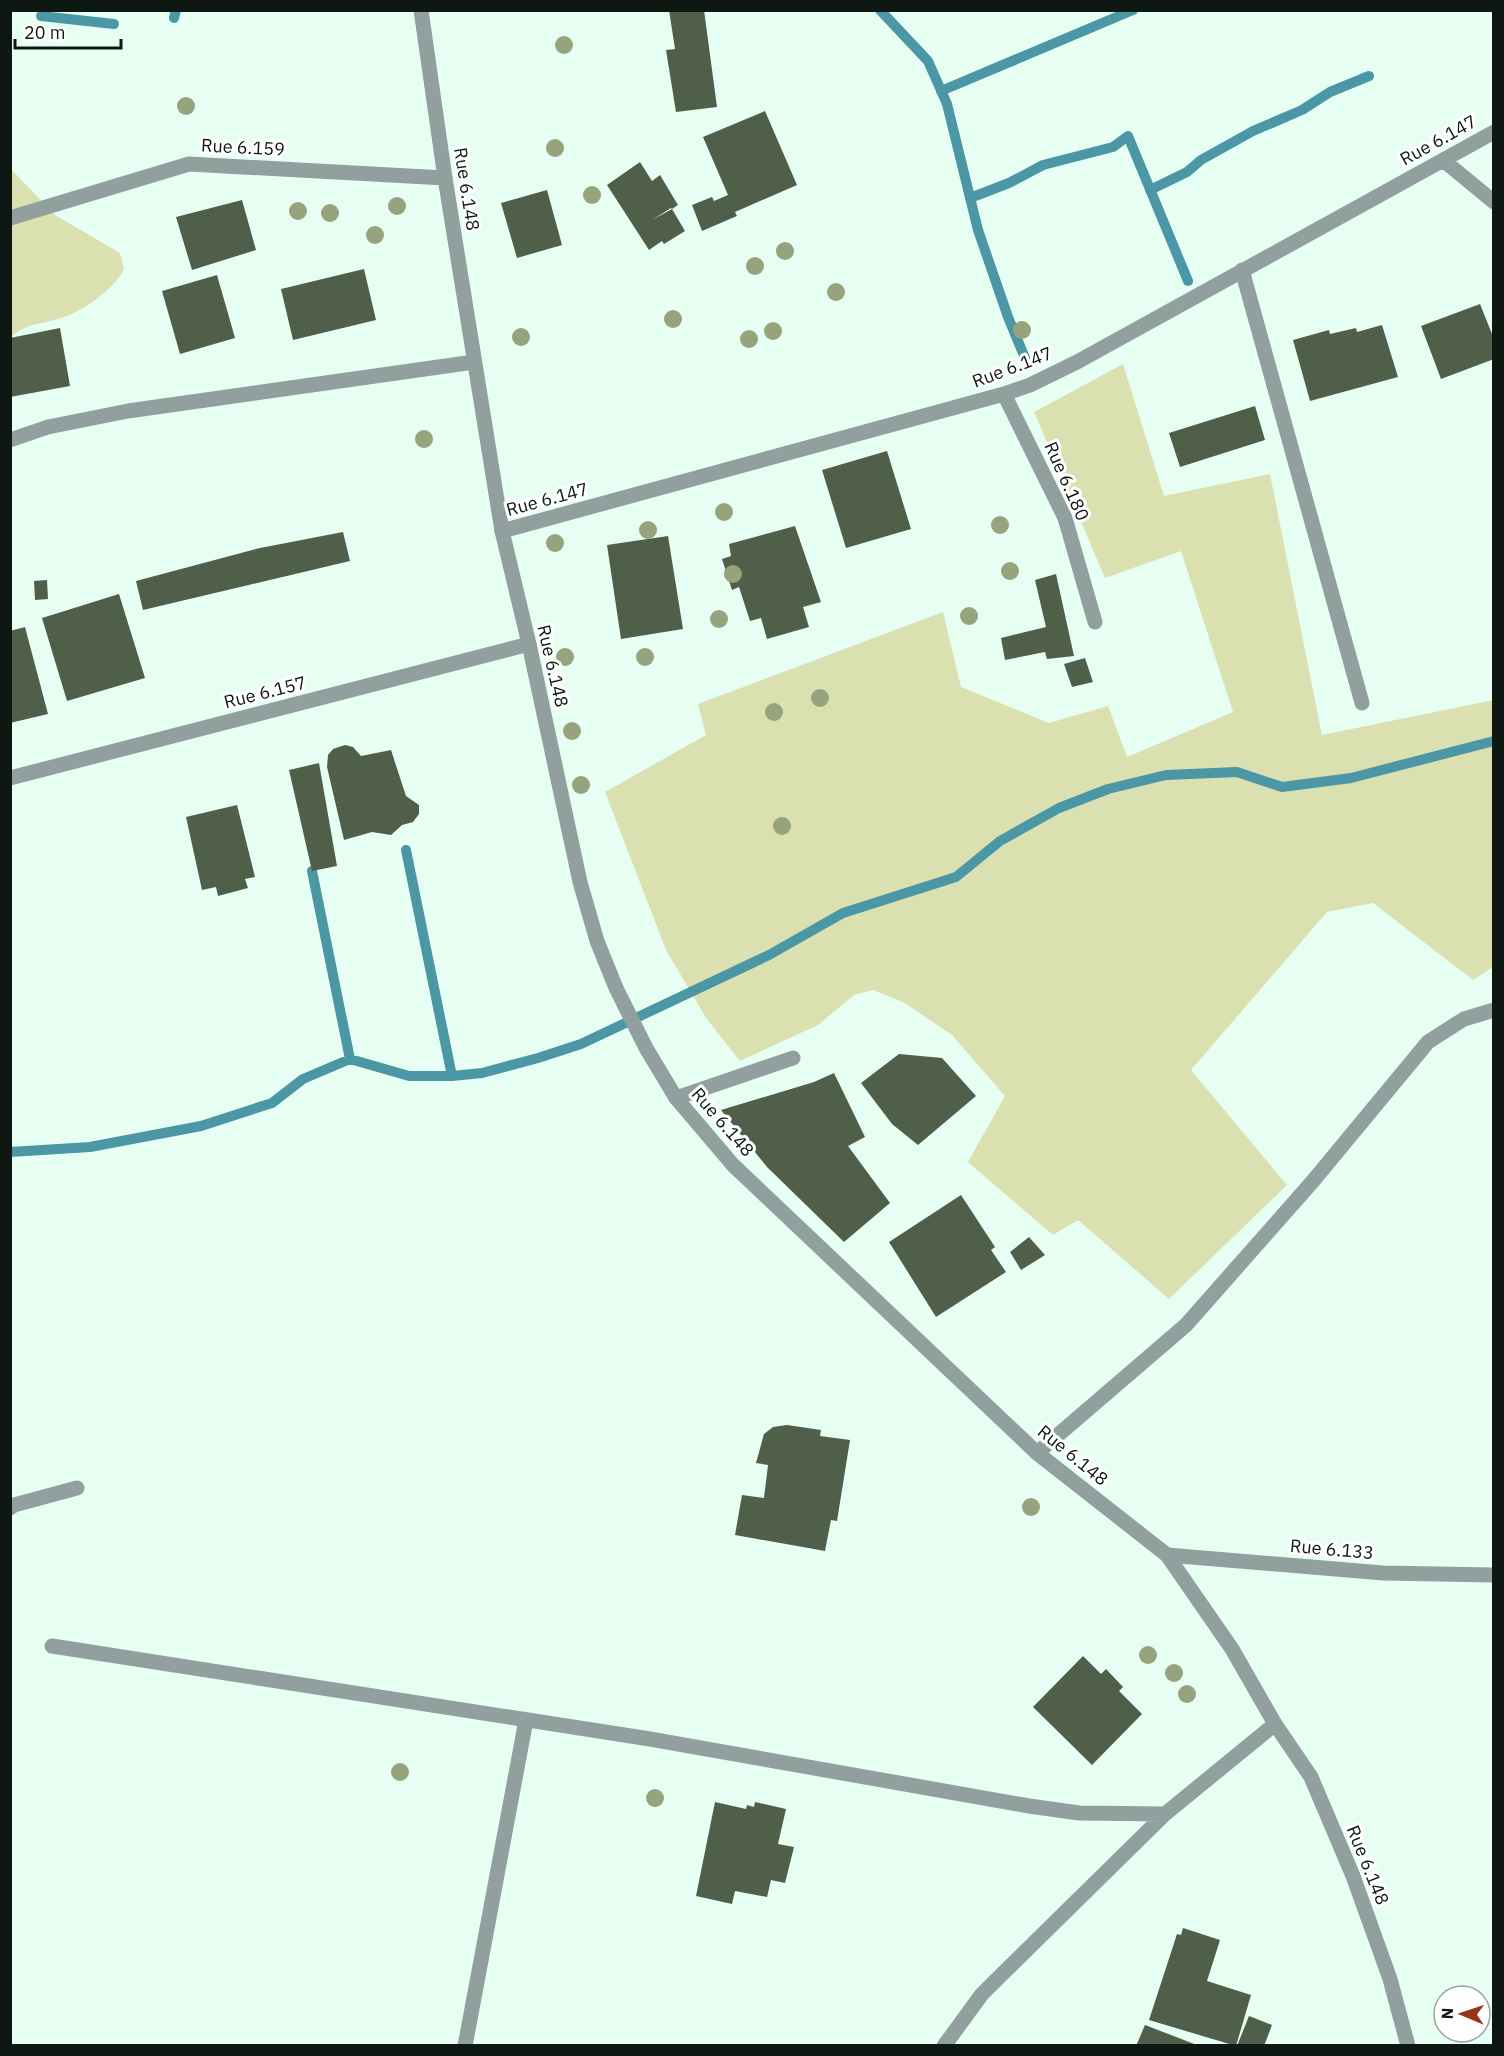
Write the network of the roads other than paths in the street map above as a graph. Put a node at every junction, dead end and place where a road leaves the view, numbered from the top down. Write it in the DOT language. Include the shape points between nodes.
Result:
graph roads {
  1 [pos="421,10"];
  2 [pos="1494,132"];
  3 [pos="1443,160"];
  4 [pos="445,178"];
  5 [pos="1494,202"];
  6 [pos="10,218"];
  7 [pos="1242,270"];
  8 [pos="474,362"];
  9 [pos="1004,394"];
  10 [pos="10,440"];
  11 [pos="502,531"];
  12 [pos="1095,622"];
  13 [pos="529,644"];
  14 [pos="1362,703"];
  15 [pos="10,778"];
  16 [pos="1494,1010"];
  17 [pos="793,1058"];
  18 [pos="676,1098"];
  19 [pos="1037,1453"];
  20 [pos="77,1488"];
  21 [pos="10,1508"];
  22 [pos="1167,1554"];
  23 [pos="1494,1575"];
  24 [pos="52,1646"];
  25 [pos="526,1720"];
  26 [pos="1275,1725"];
  27 [pos="1166,1814"];
  28 [pos="465,2046"];
  29 [pos="944,2046"];
  30 [pos="1408,2046"];
  1 -- 4 [label="street, Rue 6.148"];
  2 -- 3 [label="street, Rue 6.147"];
  3 -- 5 [label="street"];
  3 -- 7 [label="street, Rue 6.147"];
  4 -- 6 [label="street, Rue 6.159" via="189,164"];
  4 -- 8 [label="street, Rue 6.148"];
  7 -- 9 [label="street, Rue 6.147" via="1077,362"];
  7 -- 14 [label="street"];
  8 -- 10 [label="street" via="128,411"];
  8 -- 11 [label="street, Rue 6.148"];
  9 -- 11 [label="street, Rue 6.147"];
  9 -- 12 [label="street, Rue 6.180" via="1065,518"];
  11 -- 13 [label="street, Rue 6.148"];
  13 -- 15 [label="street, Rue 6.157"];
  13 -- 18 [label="street, Rue 6.148" via="580,882 597,941 646,1048"];
  16 -- 19 [label="street" via="1464,1019 1428,1042 1186,1325"];
  17 -- 18 [label="street"];
  18 -- 19 [label="street, Rue 6.148" via="733,1165"];
  19 -- 22 [label="street, Rue 6.148"];
  20 -- 21 [label="street"];
  22 -- 23 [label="street, Rue 6.133" via="1383,1573"];
  22 -- 26 [label="street, Rue 6.148" via="1232,1649"];
  24 -- 25 [label="street"];
  25 -- 27 [label="street" via="1029,1806 1079,1813"];
  25 -- 28 [label="street"];
  26 -- 27 [label="street"];
  26 -- 30 [label="street, Rue 6.148" via="1311,1777 1353,1876 1390,1979"];
  27 -- 29 [label="street" via="982,1994"];
}
